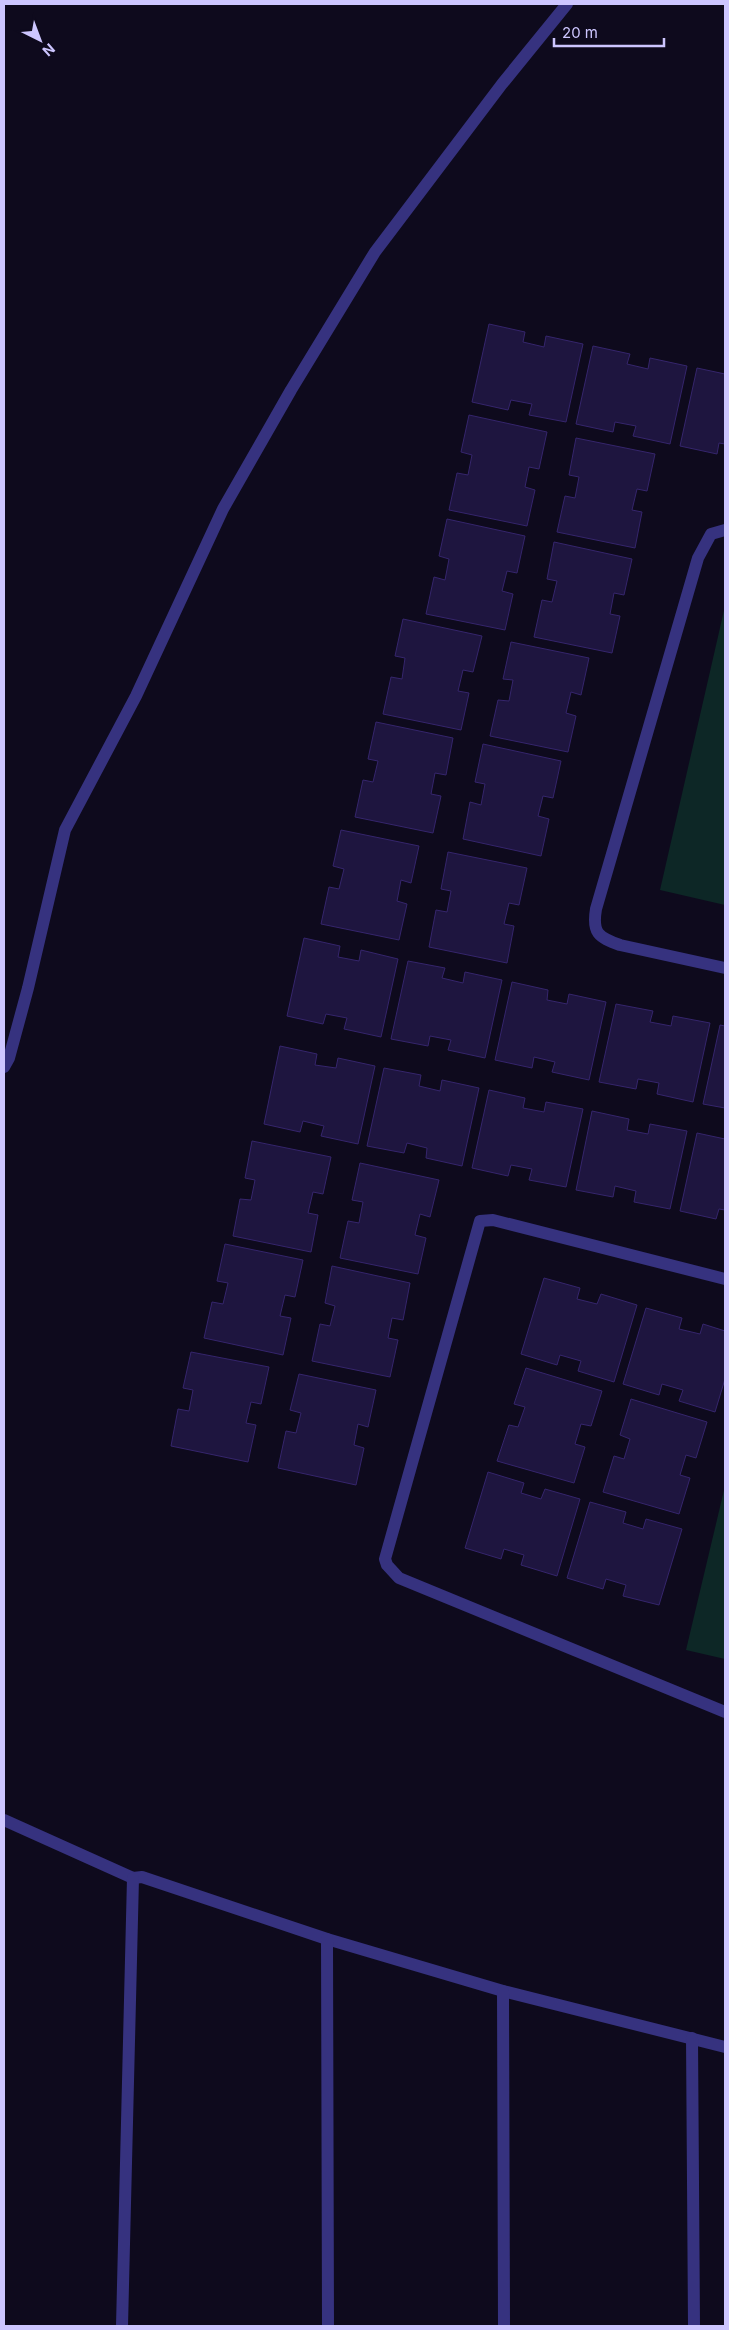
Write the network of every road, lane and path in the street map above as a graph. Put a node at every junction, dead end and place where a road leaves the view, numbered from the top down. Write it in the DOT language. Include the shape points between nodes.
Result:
graph roads {
  1 [pos="567,4"];
  2 [pos="725,530"];
  3 [pos="725,968"];
  4 [pos="4,1067"];
  5 [pos="725,1279"];
  6 [pos="725,1712"];
  7 [pos="4,1820"];
  8 [pos="133,1878"];
  9 [pos="327,1939"];
  10 [pos="502,1991"];
  11 [pos="692,2038"];
  12 [pos="725,2047"];
  13 [pos="122,2326"];
  14 [pos="328,2326"];
  15 [pos="504,2326"];
  16 [pos="694,2326"];
  1 -- 4 [label="street" via="375,252 223,510 136,696 65,830 28,988"];
  2 -- 3 [label="street" via="711,534 698,558 594,922 596,931 605,940"];
  5 -- 6 [label="street" via="493,1220 480,1221 385,1559 399,1578"];
  7 -- 8 [label="street"];
  8 -- 9 [label="street" via="142,1877"];
  8 -- 13 [label="street"];
  9 -- 10 [label="street"];
  9 -- 14 [label="street"];
  10 -- 11 [label="street"];
  10 -- 15 [label="street"];
  11 -- 12 [label="street"];
  11 -- 16 [label="street"];
}
